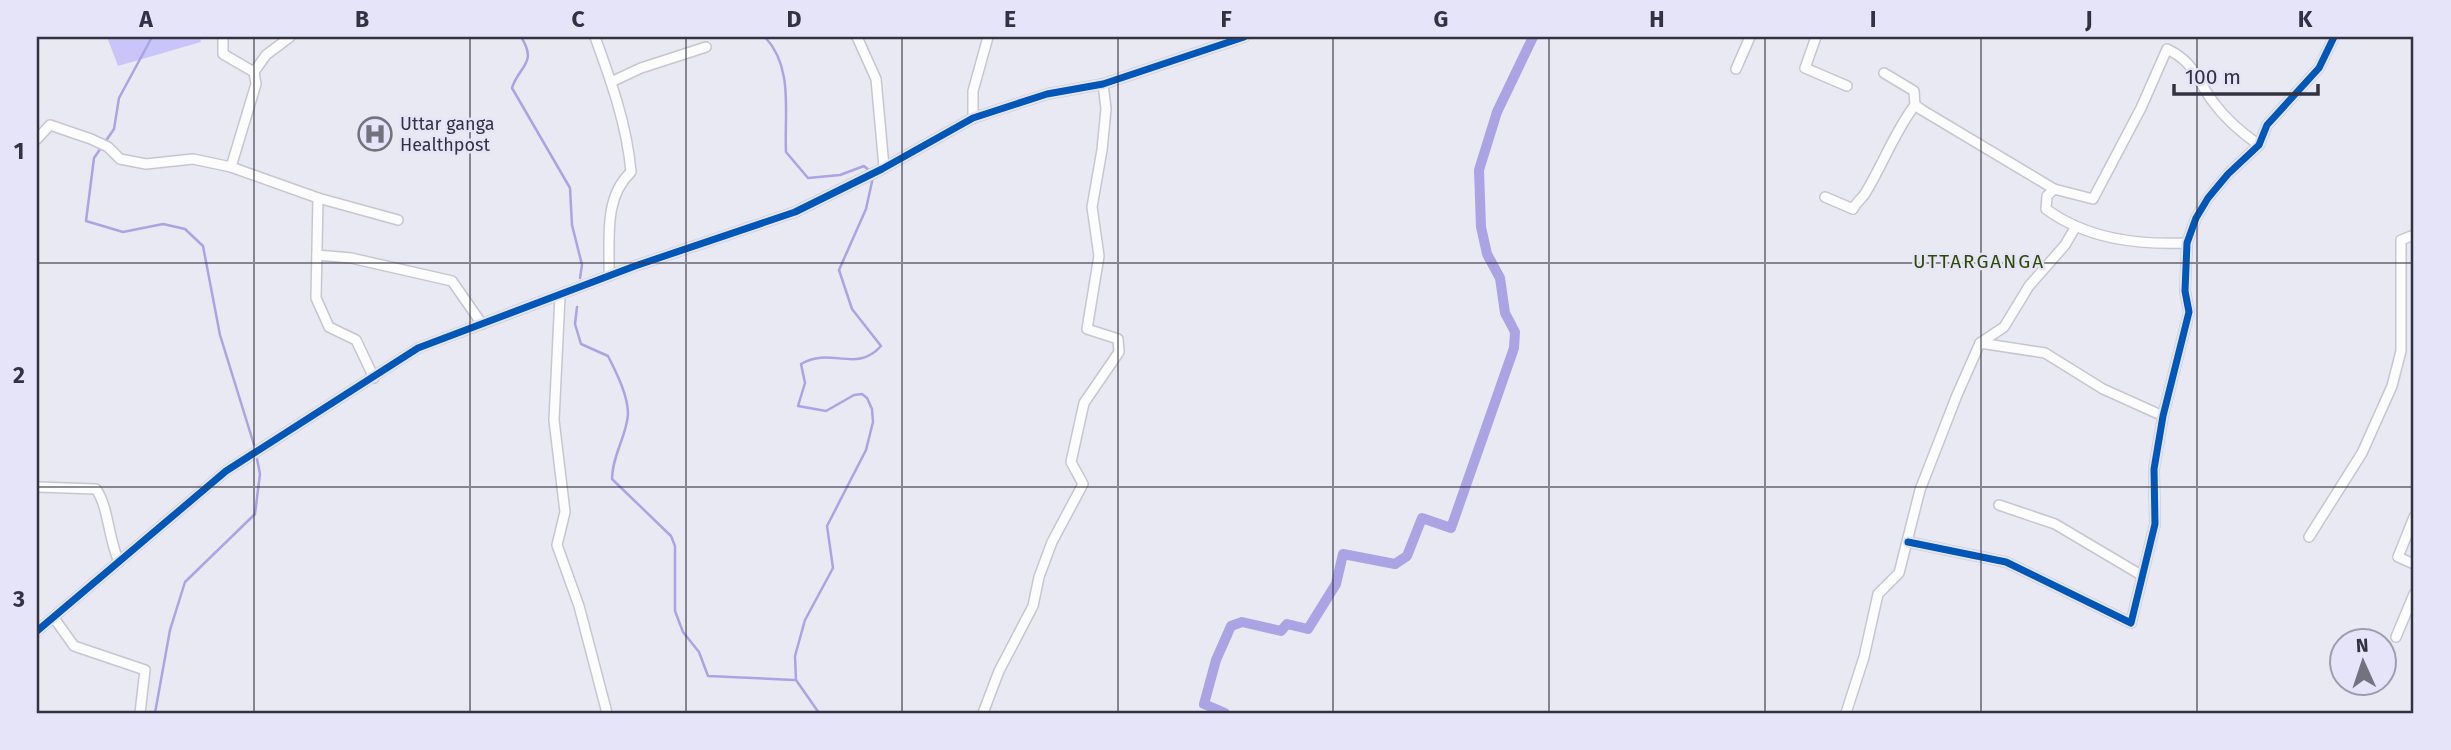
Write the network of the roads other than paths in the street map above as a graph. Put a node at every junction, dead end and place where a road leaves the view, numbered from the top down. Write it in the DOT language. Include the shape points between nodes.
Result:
graph roads {
  1 [pos="223,37"];
  2 [pos="290,37"];
  3 [pos="595,37"];
  4 [pos="857,37"];
  5 [pos="988,37"];
  6 [pos="1241,37"];
  7 [pos="1751,37"];
  8 [pos="1815,37"];
  9 [pos="2334,37"];
  10 [pos="706,47"];
  11 [pos="1736,69"];
  12 [pos="254,72"];
  13 [pos="1884,73"];
  14 [pos="611,82"];
  15 [pos="1103,84"];
  16 [pos="1847,86"];
  17 [pos="1915,105"];
  18 [pos="973,118"];
  19 [pos="37,139"];
  20 [pos="2259,145"];
  21 [pos="231,167"];
  22 [pos="883,168"];
  23 [pos="2054,189"];
  24 [pos="1825,197"];
  25 [pos="318,198"];
  26 [pos="398,220"];
  27 [pos="2074,228"];
  28 [pos="2414,235"];
  29 [pos="2187,243"];
  30 [pos="317,255"];
  31 [pos="609,276"];
  32 [pos="560,296"];
  33 [pos="482,324"];
  34 [pos="1980,343"];
  35 [pos="374,378"];
  36 [pos="2163,416"];
  37 [pos="37,487"];
  38 [pos="2000,505"];
  39 [pos="2414,517"];
  40 [pos="2309,537"];
  41 [pos="1908,542"];
  42 [pos="119,562"];
  43 [pos="2414,564"];
  44 [pos="2141,575"];
  45 [pos="2414,594"];
  46 [pos="54,618"];
  47 [pos="37,631"];
  48 [pos="2398,632"];
  49 [pos="140,713"];
  50 [pos="607,713"];
  51 [pos="983,713"];
  52 [pos="1846,713"];
  1 -- 12 [label="street" via="223,54"];
  2 -- 12 [label="street" via="266,55"];
  3 -- 14 [label="street"];
  4 -- 22 [label="street" via="876,79"];
  5 -- 18 [label="street" via="973,91"];
  6 -- 15 [label="street"];
  7 -- 11 [label="street"];
  8 -- 16 [label="street" via="1805,68"];
  9 -- 20 [label="street" via="2319,68 2267,125"];
  10 -- 14 [label="street"];
  12 -- 21 [label="street" via="256,84"];
  13 -- 17 [label="street" via="1914,91"];
  14 -- 31 [label="street" via="629,144 631,172 618,185 610,212"];
  15 -- 18 [label="street" via="1047,94"];
  15 -- 51 [label="street" via="1102,150 1091,207 1099,256 1087,329 1118,339 1119,352 1084,402 1071,462 1083,484 1052,542 1033,606"];
  17 -- 23 [label="street"];
  17 -- 24 [label="street" via="1853,209"];
  18 -- 22 [label="street"];
  19 -- 21 [label="street" via="50,125 108,147 120,159 146,164 192,159"];
  20 -- 23 [label="street" via="2212,102 2191,64 2167,49 2093,199"];
  20 -- 29 [label="street" via="2208,198"];
  21 -- 25 [label="street"];
  22 -- 31 [label="street" via="795,212"];
  23 -- 27 [label="street" via="2047,197 2046,209"];
  25 -- 26 [label="street"];
  25 -- 30 [label="street"];
  27 -- 29 [label="street" via="2139,242"];
  27 -- 34 [label="street" via="2004,327"];
  28 -- 40 [label="street" via="2401,240 2401,351 2392,386 2361,453"];
  29 -- 36 [label="street" via="2189,312"];
  30 -- 33 [label="street" via="452,281"];
  30 -- 35 [label="street" via="316,298 329,327 356,340"];
  31 -- 32 [label="street"];
  32 -- 33 [label="street"];
  32 -- 50 [label="street" via="554,420 565,512 557,545 579,606"];
  33 -- 35 [label="street" via="418,348"];
  34 -- 36 [label="street" via="2045,353 2103,389"];
  34 -- 41 [label="street" via="1920,489"];
  35 -- 42 [label="street" via="245,459"];
  36 -- 44 [label="street" via="2154,469 2155,524"];
  37 -- 42 [label="street" via="96,489"];
  38 -- 44 [label="street" via="2055,524"];
  39 -- 43 [label="street" via="2398,557"];
  41 -- 44 [label="street" via="2006,562 2131,624"];
  41 -- 52 [label="street" via="1899,573 1878,594"];
  42 -- 46 [label="street"];
  45 -- 48 [label="street"];
  46 -- 47 [label="street"];
  46 -- 49 [label="street" via="74,646 145,670"];
}
